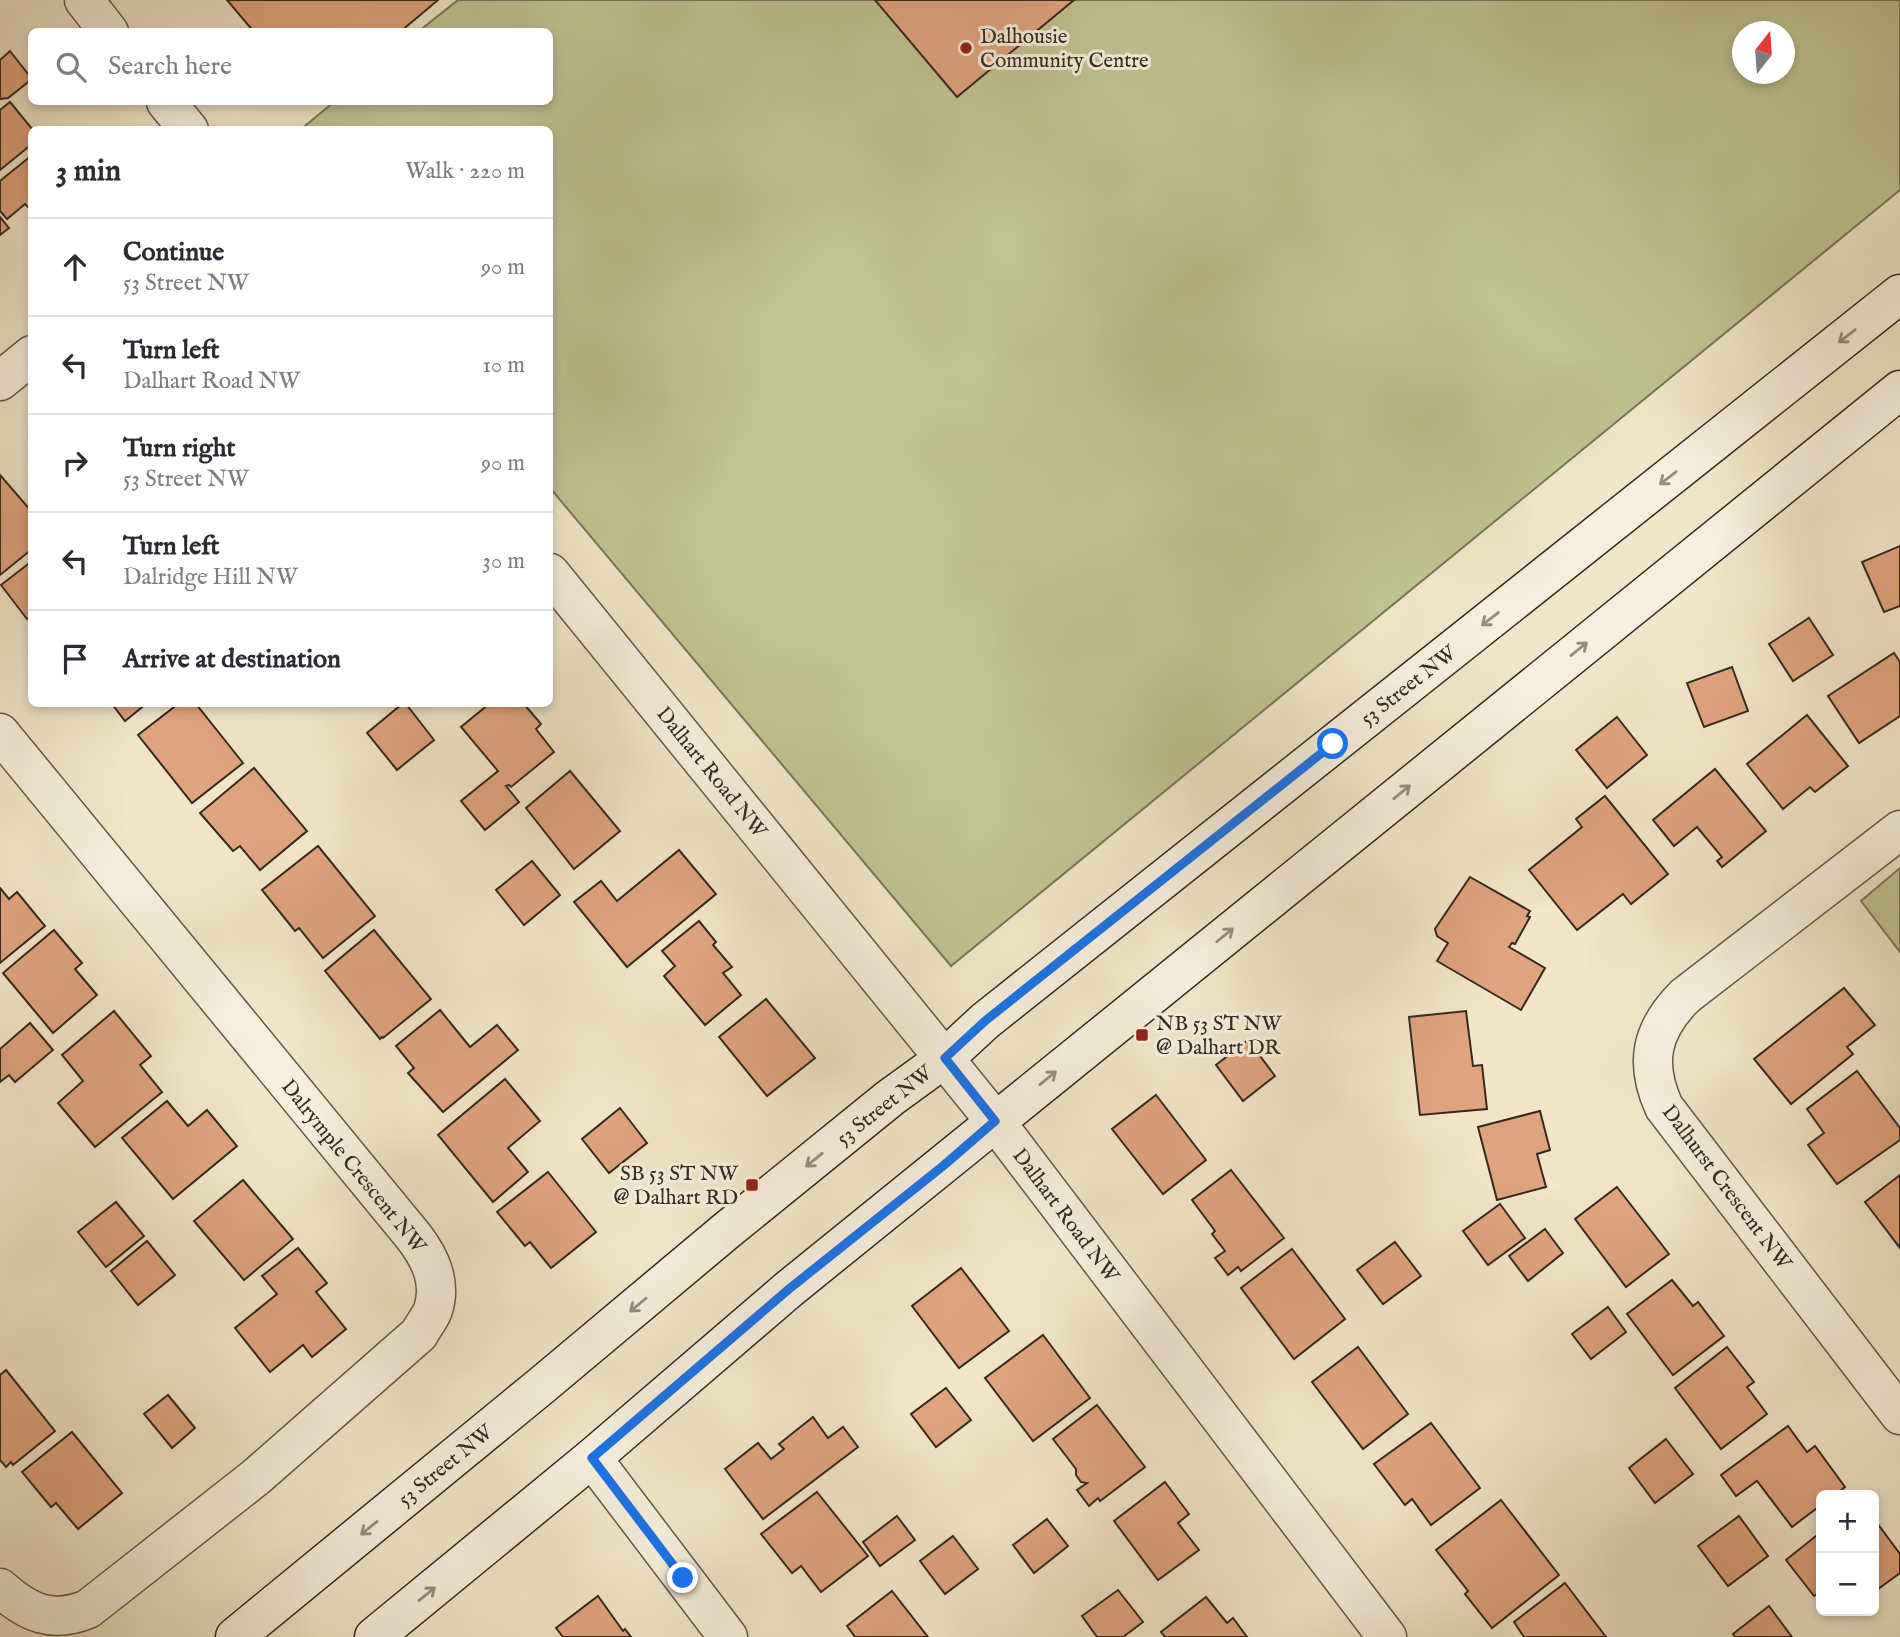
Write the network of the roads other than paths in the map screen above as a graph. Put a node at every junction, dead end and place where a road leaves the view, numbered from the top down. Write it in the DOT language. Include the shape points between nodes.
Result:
graph roads {
  1 [pos="83,0"];
  2 [pos="106,28"];
  3 [pos="168,105"];
  4 [pos="186,126"];
  5 [pos="1900,294"];
  6 [pos="28,358"];
  7 [pos="0,381"];
  8 [pos="1900,390"];
  9 [pos="553,577"];
  10 [pos="0,733"];
  11 [pos="1900,830"];
  12 [pos="945,1058"];
  13 [pos="995,1121"];
  14 [pos="1900,1415"];
  15 [pos="592,1458"];
  16 [pos="0,1588"];
  17 [pos="236,1637"];
  18 [pos="374,1637"];
  19 [pos="728,1637"];
  20 [pos="1387,1637"];
  1 -- 2 [label="main road"];
  3 -- 4 [label="main road"];
  5 -- 12 [label="main road, 53 Street NW, one-way" via="995,1012"];
  6 -- 7 [label="main road"];
  13 -- 8 [label="main road, one-way"];
  9 -- 12 [label="main road, Dalhart Road NW"];
  10 -- 16 [label="main road, Dalrymple Crescent NW" via="414,1237 437,1282 433,1310 419,1334 256,1477 88,1609 69,1617 44,1615 17,1604"];
  11 -- 14 [label="main road, Dalhurst Crescent NW" via="1685,996 1661,1024 1652,1059 1664,1107"];
  12 -- 13 [label="main road, Dalhart Road NW"];
  12 -- 17 [label="main road, 53 Street NW, one-way" via="726,1231"];
  13 -- 15 [label="main road"];
  13 -- 20 [label="main road, Dalhart Road NW"];
  18 -- 15 [label="main road, one-way"];
  15 -- 19 [label="main road"];
}
